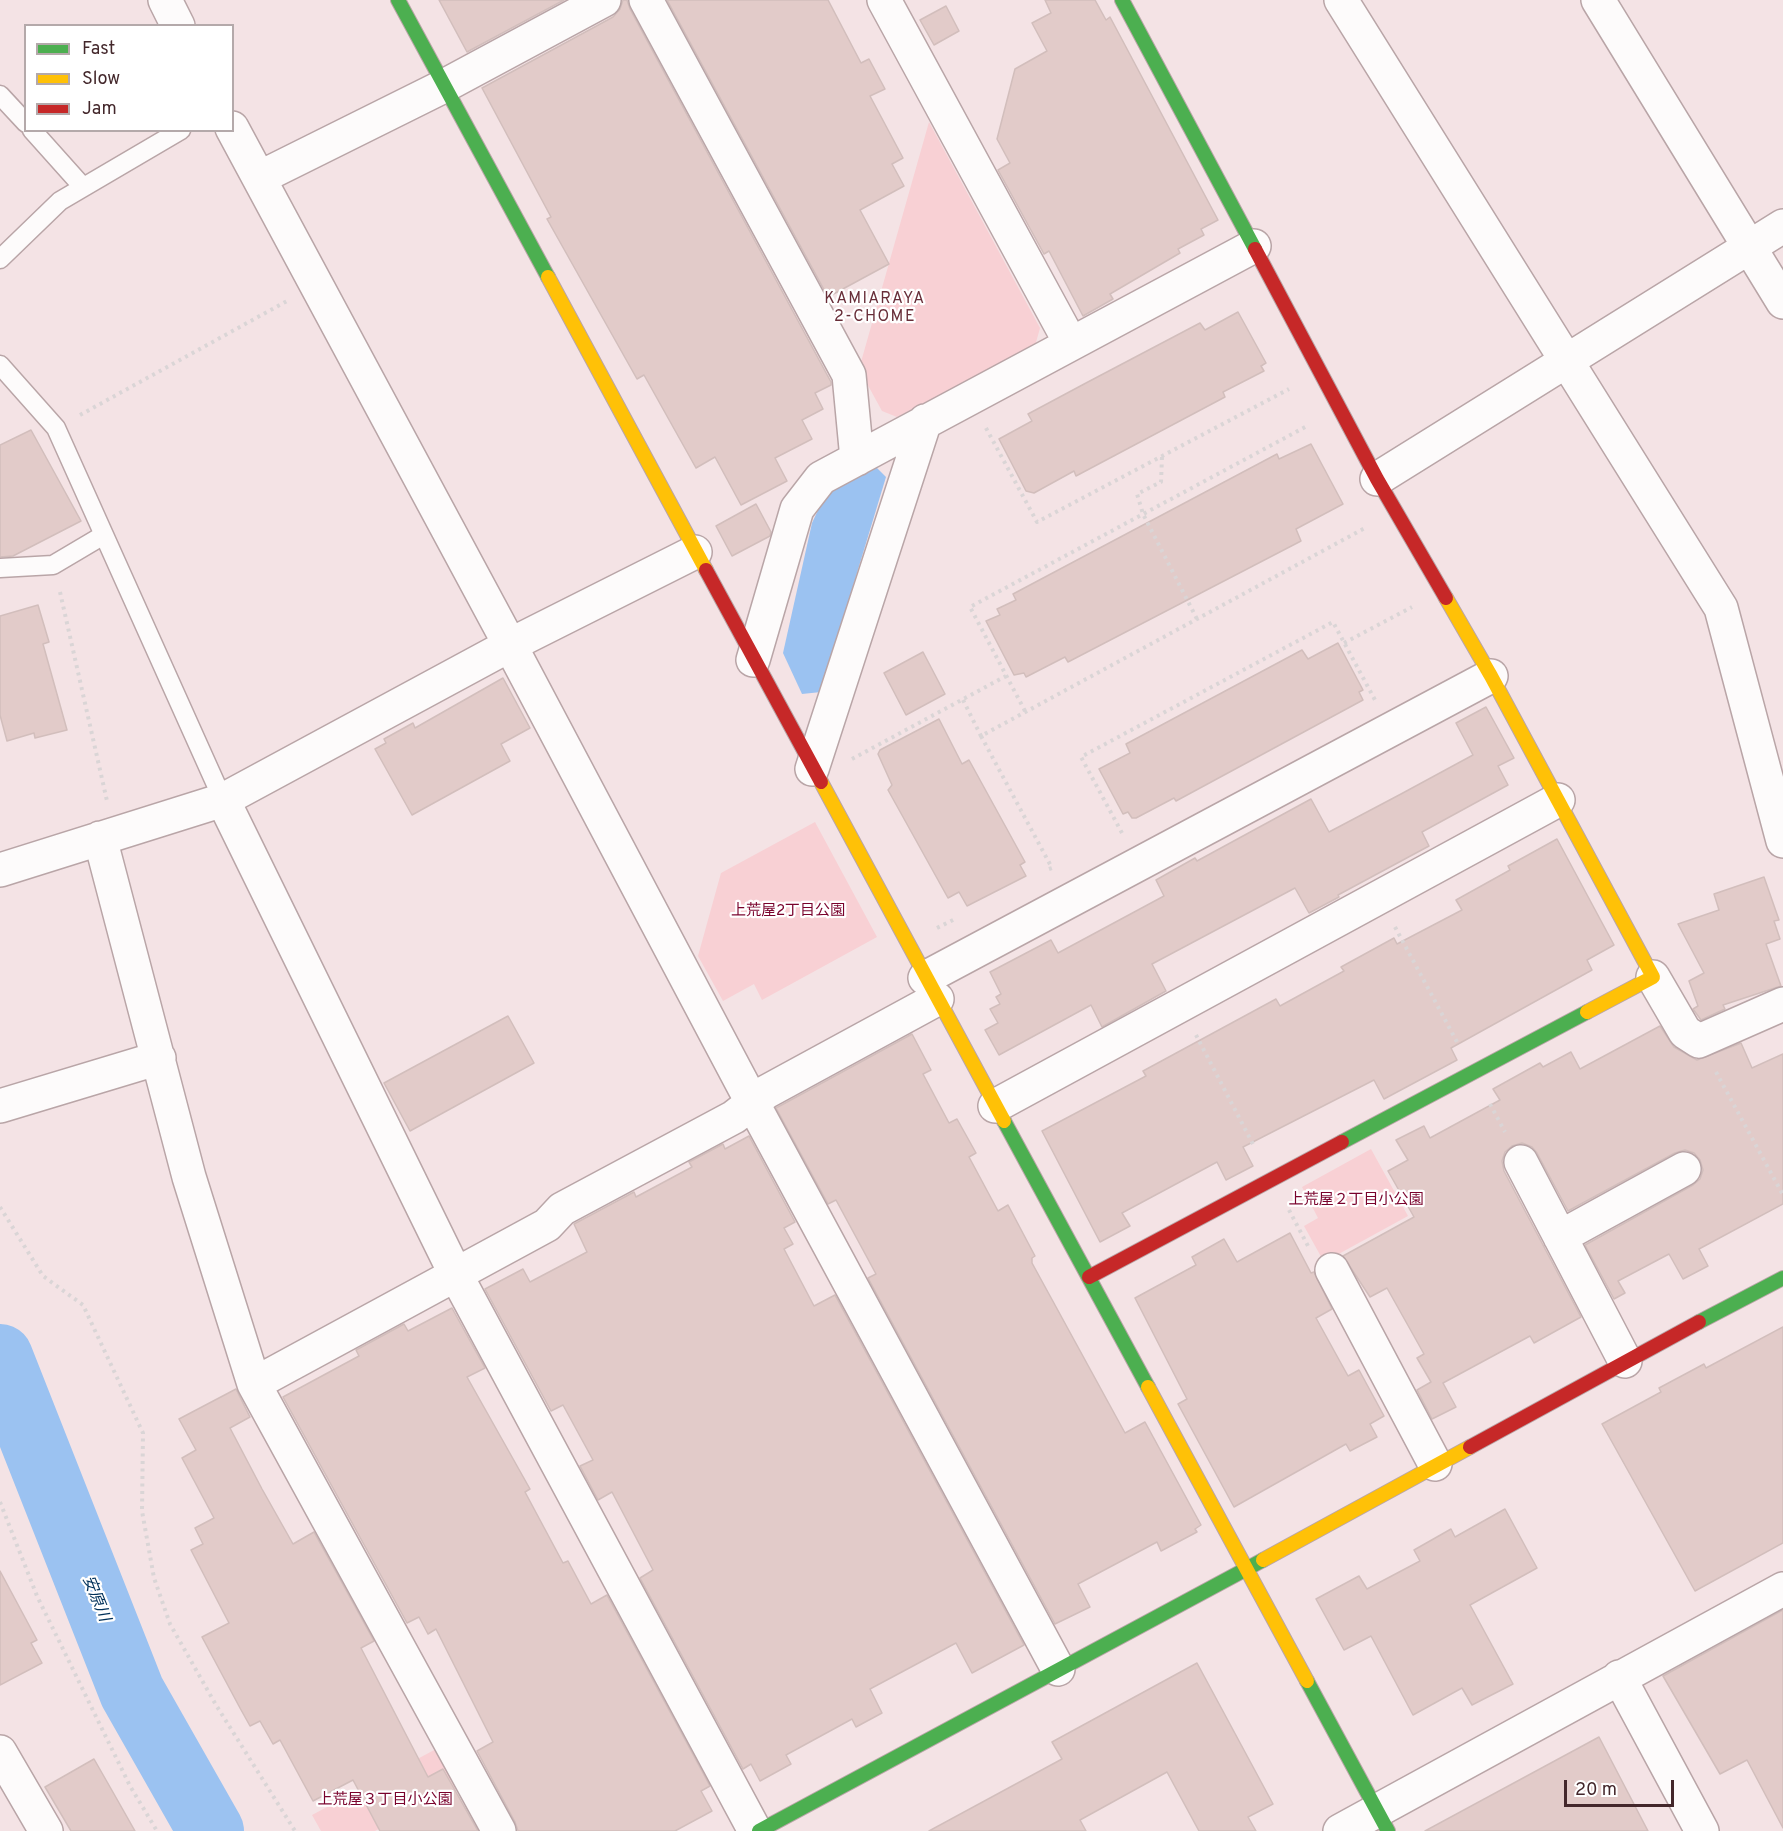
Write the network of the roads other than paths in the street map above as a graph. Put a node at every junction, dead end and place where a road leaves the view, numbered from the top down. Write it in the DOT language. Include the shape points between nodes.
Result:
graph roads {
  1 [pos="165,0"];
  2 [pos="398,0"];
  3 [pos="604,0"];
  4 [pos="646,0"];
  5 [pos="884,0"];
  6 [pos="1122,0"];
  7 [pos="1341,0"];
  8 [pos="1598,0"];
  9 [pos="177,24"];
  10 [pos="444,86"];
  11 [pos="0,95"];
  12 [pos="24,121"];
  13 [pos="34,132"];
  14 [pos="178,132"];
  15 [pos="234,132"];
  16 [pos="259,178"];
  17 [pos="83,187"];
  18 [pos="1783,226"];
  19 [pos="1254,246"];
  20 [pos="1750,247"];
  21 [pos="0,259"];
  22 [pos="1783,302"];
  23 [pos="1071,344"];
  24 [pos="1568,362"];
  25 [pos="0,365"];
  26 [pos="925,421"];
  27 [pos="857,459"];
  28 [pos="1377,479"];
  29 [pos="102,536"];
  30 [pos="694,552"];
  31 [pos="0,568"];
  32 [pos="510,645"];
  33 [pos="753,660"];
  34 [pos="1491,676"];
  35 [pos="828,766"];
  36 [pos="223,800"];
  37 [pos="1558,800"];
  38 [pos="107,836"];
  39 [pos="1783,841"];
  40 [pos="0,870"];
  41 [pos="1653,977"];
  42 [pos="931,989"];
  43 [pos="1783,1004"];
  44 [pos="159,1058"];
  45 [pos="752,1102"];
  46 [pos="0,1106"];
  47 [pos="995,1106"];
  48 [pos="1521,1162"];
  49 [pos="1684,1168"];
  50 [pos="1560,1237"];
  51 [pos="1332,1270"];
  52 [pos="456,1275"];
  53 [pos="1089,1277"];
  54 [pos="1783,1278"];
  55 [pos="1625,1361"];
  56 [pos="254,1384"];
  57 [pos="1435,1464"];
  58 [pos="1247,1569"];
  59 [pos="1783,1589"];
  60 [pos="1058,1669"];
  61 [pos="1619,1677"];
  62 [pos="0,1752"];
  63 [pos="1383,1821"];
  64 [pos="46,1831"];
  65 [pos="499,1831"];
  66 [pos="757,1831"];
  67 [pos="1340,1831"];
  68 [pos="1702,1831"];
  1 -- 9 [label="street"];
  2 -- 10 [label="street"];
  3 -- 10 [label="street"];
  4 -- 27 [label="street" via="849,375"];
  5 -- 23 [label="street"];
  6 -- 19 [label="street"];
  7 -- 24 [label="street"];
  8 -- 20 [label="street"];
  10 -- 16 [label="street"];
  10 -- 30 [label="street"];
  11 -- 12 [label="lane"];
  13 -- 17 [label="lane"];
  14 -- 17 [label="lane"];
  15 -- 16 [label="street"];
  16 -- 32 [label="street"];
  17 -- 21 [label="lane" via="60,201"];
  18 -- 20 [label="street"];
  19 -- 23 [label="street"];
  19 -- 28 [label="street"];
  20 -- 22 [label="street"];
  20 -- 24 [label="street"];
  23 -- 26 [label="street"];
  24 -- 28 [label="street"];
  24 -- 39 [label="street" via="1721,608"];
  25 -- 29 [label="lane" via="56,428"];
  26 -- 27 [label="street"];
  26 -- 35 [label="street"];
  27 -- 33 [label="street" via="820,478 797,509"];
  28 -- 34 [label="street"];
  29 -- 31 [label="lane" via="53,565"];
  29 -- 36 [label="lane"];
  30 -- 32 [label="street"];
  30 -- 33 [label="street"];
  32 -- 36 [label="street"];
  32 -- 45 [label="street"];
  33 -- 35 [label="street"];
  34 -- 37 [label="street"];
  34 -- 42 [label="street"];
  35 -- 42 [label="street"];
  36 -- 38 [label="street"];
  36 -- 52 [label="street"];
  37 -- 41 [label="street"];
  37 -- 47 [label="street"];
  38 -- 40 [label="street"];
  38 -- 44 [label="street"];
  41 -- 43 [label="street" via="1685,1032 1699,1041"];
  41 -- 53 [label="street"];
  42 -- 45 [label="street"];
  42 -- 47 [label="street"];
  44 -- 46 [label="street"];
  44 -- 56 [label="street" via="189,1177"];
  45 -- 52 [label="street" via="734,1117 562,1209 547,1225"];
  45 -- 60 [label="street"];
  47 -- 53 [label="street"];
  48 -- 50 [label="street"];
  49 -- 50 [label="street"];
  50 -- 55 [label="street"];
  51 -- 57 [label="street"];
  52 -- 56 [label="street"];
  52 -- 66 [label="street"];
  53 -- 58 [label="street"];
  54 -- 55 [label="street"];
  55 -- 57 [label="street"];
  56 -- 65 [label="street"];
  57 -- 58 [label="street"];
  58 -- 60 [label="street"];
  58 -- 63 [label="street"];
  59 -- 61 [label="street"];
  60 -- 66 [label="street"];
  61 -- 63 [label="street"];
  61 -- 68 [label="street"];
  62 -- 64 [label="street"];
  63 -- 67 [label="street"];
}
